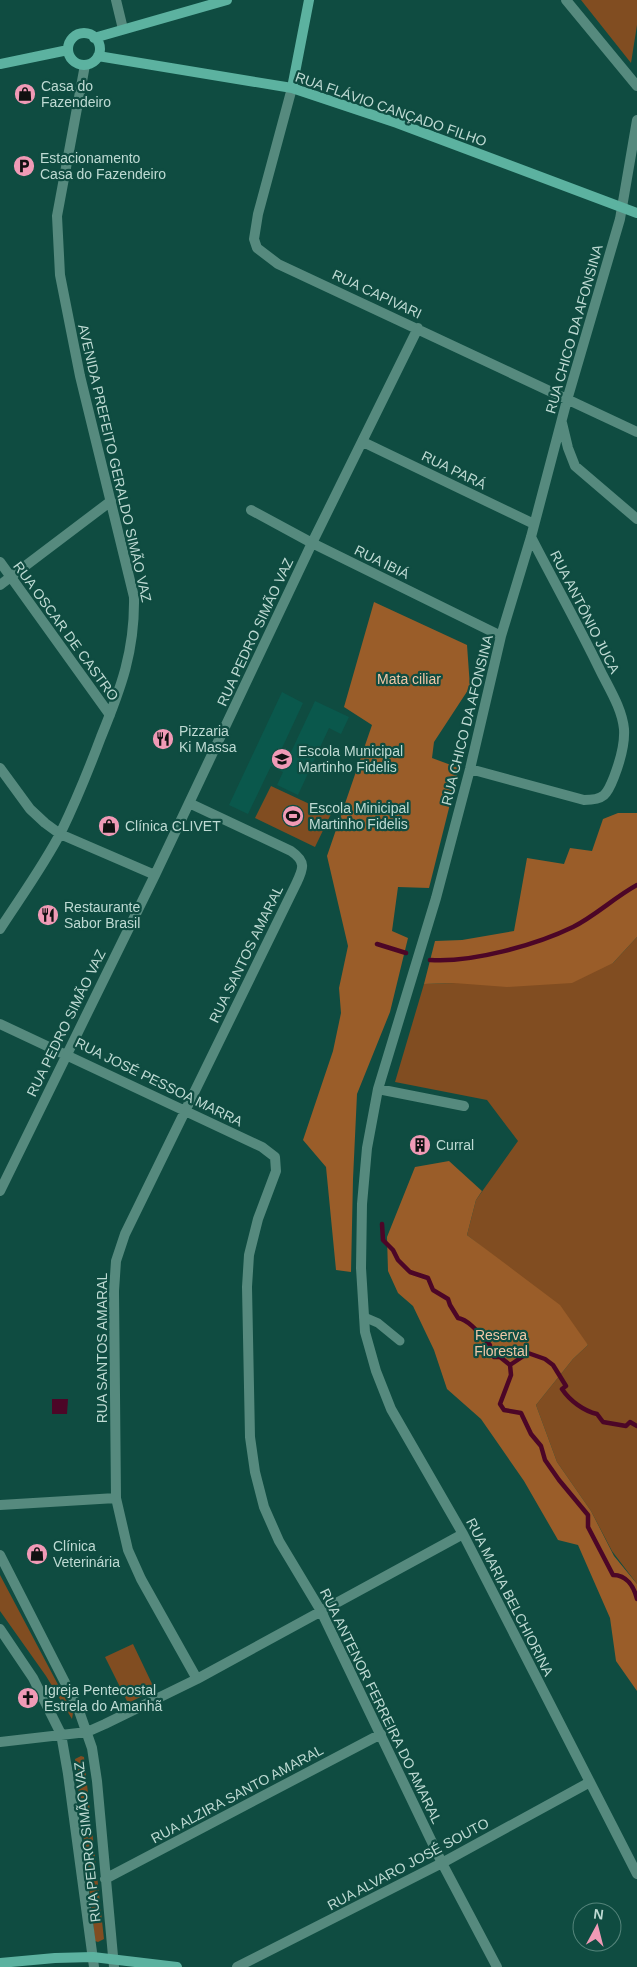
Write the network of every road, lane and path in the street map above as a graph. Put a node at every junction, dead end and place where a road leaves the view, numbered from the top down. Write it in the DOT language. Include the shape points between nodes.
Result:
graph roads {
  1 [pos="116,0"];
  2 [pos="228,0"];
  3 [pos="309,0"];
  4 [pos="566,0"];
  5 [pos="123,29"];
  6 [pos="94,38"];
  7 [pos="68,50"];
  8 [pos="98,56"];
  9 [pos="0,64"];
  10 [pos="85,65"];
  11 [pos="637,86"];
  12 [pos="292,88"];
  13 [pos="637,120"];
  14 [pos="623,207"];
  15 [pos="637,213"];
  16 [pos="418,328"];
  17 [pos="567,400"];
  18 [pos="562,422"];
  19 [pos="637,432"];
  20 [pos="362,442"];
  21 [pos="111,501"];
  22 [pos="251,510"];
  23 [pos="637,519"];
  24 [pos="534,524"];
  25 [pos="531,537"];
  26 [pos="312,543"];
  27 [pos="0,562"];
  28 [pos="10,576"];
  29 [pos="0,585"];
  30 [pos="501,636"];
  31 [pos="110,715"];
  32 [pos="0,768"];
  33 [pos="470,769"];
  34 [pos="189,803"];
  35 [pos="60,834"];
  36 [pos="155,875"];
  37 [pos="0,929"];
  38 [pos="0,1024"];
  39 [pos="66,1053"];
  40 [pos="378,1089"];
  41 [pos="464,1106"];
  42 [pos="184,1110"];
  43 [pos="275,1158"];
  44 [pos="0,1191"];
  45 [pos="364,1317"];
  46 [pos="365,1332"];
  47 [pos="400,1341"];
  48 [pos="116,1498"];
  49 [pos="0,1505"];
  50 [pos="463,1534"];
  51 [pos="0,1556"];
  52 [pos="321,1611"];
  53 [pos="0,1629"];
  54 [pos="197,1680"];
  55 [pos="87,1732"];
  56 [pos="61,1734"];
  57 [pos="381,1734"];
  58 [pos="0,1742"];
  59 [pos="590,1782"];
  60 [pos="442,1863"];
  61 [pos="637,1874"];
  62 [pos="105,1879"];
  63 [pos="93,1962"];
  64 [pos="0,1963"];
  65 [pos="113,1963"];
  66 [pos="177,1967"];
  67 [pos="237,1967"];
  68 [pos="497,1967"];
  1 -- 5 [label="street"];
  2 -- 5 [label="main road"];
  3 -- 12 [label="main road"];
  4 -- 11 [label="street"];
  5 -- 6 [label="main road"];
  6 -- 7 [label="main road" via="85,34 75,36"];
  6 -- 8 [label="main road" via="100,46"];
  7 -- 9 [label="main road"];
  7 -- 10 [label="main road" via="72,59"];
  8 -- 10 [label="main road"];
  8 -- 12 [label="main road, RUA FLÁVIO CANÇADO FILHO"];
  10 -- 21 [label="street, AVENIDA PREFEITO GERALDO SIMÃO VAZ" via="57,216 58,246 60,275 80,376"];
  12 -- 14 [label="main road, RUA FLÁVIO CANÇADO FILHO" via="397,123"];
  12 -- 16 [label="street, RUA CAPIVARI" via="258,214 254,239 257,248 278,264"];
  13 -- 14 [label="street, RUA CHICO DA AFONSINA"];
  14 -- 15 [label="main road, RUA FLÁVIO CANÇADO FILHO"];
  14 -- 17 [label="street, RUA CHICO DA AFONSINA"];
  16 -- 17 [label="street, RUA CAPIVARI"];
  16 -- 20 [label="street, RUA PEDRO SIMÃO VAZ"];
  17 -- 18 [label="street, RUA CHICO DA AFONSINA"];
  17 -- 19 [label="street, RUA CAPIVARI"];
  18 -- 23 [label="street" via="575,466"];
  18 -- 24 [label="street, RUA CHICO DA AFONSINA"];
  20 -- 24 [label="street, RUA PARÁ"];
  20 -- 26 [label="street, RUA PEDRO SIMÃO VAZ"];
  21 -- 28 [label="street"];
  21 -- 31 [label="street, AVENIDA PREFEITO GERALDO SIMÃO VAZ" via="134,597 134,625 128,664"];
  22 -- 26 [label="street, RUA IBIÁ"];
  24 -- 25 [label="street, RUA CHICO DA AFONSINA"];
  25 -- 30 [label="street, RUA CHICO DA AFONSINA"];
  25 -- 33 [label="street, RUA ANTÔNIO JUCA" via="615,700 624,728 624,741 609,789 596,800"];
  26 -- 30 [label="street, RUA IBIÁ"];
  26 -- 34 [label="street, RUA PEDRO SIMÃO VAZ"];
  27 -- 28 [label="street, RUA OSCAR DE CASTRO"];
  28 -- 29 [label="street"];
  28 -- 31 [label="street, RUA OSCAR DE CASTRO"];
  30 -- 33 [label="street, RUA CHICO DA AFONSINA"];
  31 -- 35 [label="street, AVENIDA PREFEITO GERALDO SIMÃO VAZ"];
  32 -- 35 [label="street" via="30,809"];
  33 -- 40 [label="street, RUA CHICO DA AFONSINA" via="436,898"];
  34 -- 36 [label="street, RUA PEDRO SIMÃO VAZ"];
  34 -- 42 [label="street, RUA SANTOS AMARAL" via="292,851 302,860 302,871"];
  35 -- 36 [label="street"];
  35 -- 37 [label="street, AVENIDA PREFEITO GERALDO SIMÃO VAZ"];
  36 -- 39 [label="street, RUA PEDRO SIMÃO VAZ"];
  38 -- 39 [label="street, RUA JOSÉ PESSOA MARRA"];
  39 -- 42 [label="street, RUA JOSÉ PESSOA MARRA"];
  39 -- 44 [label="street, RUA PEDRO SIMÃO VAZ"];
  40 -- 41 [label="street"];
  40 -- 45 [label="street, RUA CHICO DA AFONSINA" via="367,1148 362,1204"];
  42 -- 43 [label="street, RUA JOSÉ PESSOA MARRA" via="262,1147"];
  42 -- 48 [label="street, RUA SANTOS AMARAL" via="125,1234 116,1261 113,1329"];
  43 -- 52 [label="street, RUA ANTENOR FERREIRA DO AMARAL" via="276,1171 249,1255 247,1347 250,1437 264,1507 279,1541"];
  45 -- 46 [label="street, RUA CHICO DA AFONSINA"];
  45 -- 47 [label="lane" via="378,1323"];
  46 -- 50 [label="street, RUA MARIA BELCHIORINA" via="391,1409"];
  48 -- 49 [label="street"];
  48 -- 54 [label="street, RUA SANTOS AMARAL" via="128,1550"];
  50 -- 52 [label="street"];
  50 -- 59 [label="street, RUA MARIA BELCHIORINA"];
  51 -- 55 [label="street, RUA PEDRO SIMÃO VAZ" via="78,1708"];
  52 -- 54 [label="street"];
  52 -- 57 [label="street, RUA ANTENOR FERREIRA DO AMARAL"];
  53 -- 56 [label="street, RUA PEDRO SIMÃO VAZ" via="33,1678"];
  54 -- 55 [label="street"];
  55 -- 56 [label="street"];
  55 -- 62 [label="street, RUA PEDRO SIMÃO VAZ" via="97,1780"];
  56 -- 58 [label="street"];
  56 -- 63 [label="street, RUA PEDRO SIMÃO VAZ"];
  57 -- 60 [label="street, RUA ANTENOR FERREIRA DO AMARAL"];
  57 -- 62 [label="street, RUA ALZIRA SANTO AMARAL"];
  59 -- 60 [label="street, RUA ALVARO JOSÉ SOUTO"];
  59 -- 61 [label="street, RUA MARIA BELCHIORINA"];
  60 -- 67 [label="street, RUA ALVARO JOSÉ SOUTO"];
  60 -- 68 [label="street, RUA ANTENOR FERREIRA DO AMARAL"];
  62 -- 65 [label="street, RUA PEDRO SIMÃO VAZ"];
  63 -- 64 [label="main road" via="55,1958"];
  63 -- 65 [label="main road"];
  65 -- 66 [label="main road"];
}
